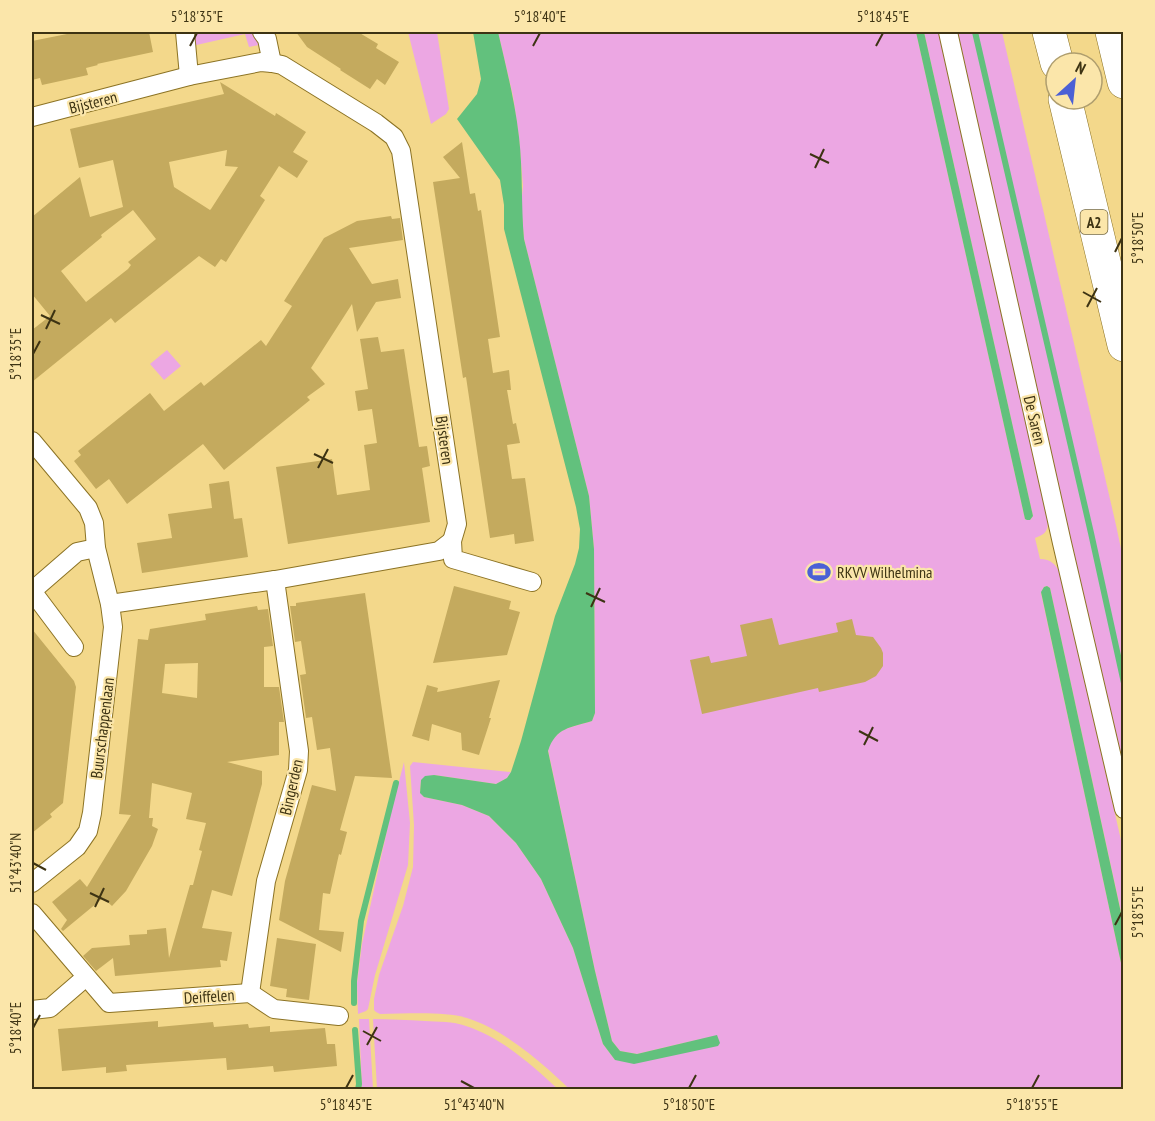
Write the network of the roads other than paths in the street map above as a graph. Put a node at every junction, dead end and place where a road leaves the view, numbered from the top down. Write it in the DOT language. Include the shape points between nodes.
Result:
graph roads {
  1 [pos="185,32"];
  2 [pos="262,32"];
  3 [pos="948,32"];
  4 [pos="1049,32"];
  5 [pos="1112,35"];
  6 [pos="1054,51"];
  7 [pos="272,63"];
  8 [pos="1124,70"];
  9 [pos="189,76"];
  10 [pos="1124,82"];
  11 [pos="1068,111"];
  12 [pos="32,117"];
  13 [pos="1124,345"];
  14 [pos="32,441"];
  15 [pos="453,541"];
  16 [pos="96,548"];
  17 [pos="275,580"];
  18 [pos="532,582"];
  19 [pos="32,591"];
  20 [pos="110,604"];
  21 [pos="74,647"];
  22 [pos="1124,808"];
  23 [pos="32,883"];
  24 [pos="32,913"];
  25 [pos="86,977"];
  26 [pos="250,993"];
  27 [pos="32,1010"];
  28 [pos="339,1016"];
  1 -- 9 [label="street"];
  2 -- 7 [label="street"];
  3 -- 22 [label="street, De Saren"];
  4 -- 6 [label="highway"];
  5 -- 8 [label="highway"];
  5 -- 10 [label="highway"];
  7 -- 9 [label="street, Bijsteren"];
  7 -- 15 [label="street, Bijsteren" via="282,65 376,123 394,137 401,151 458,524"];
  9 -- 12 [label="street, Bijsteren"];
  11 -- 13 [label="highway, A2"];
  14 -- 16 [label="street, Buurschappenlaan" via="88,508"];
  15 -- 17 [label="street" via="439,551"];
  15 -- 18 [label="street" via="453,559"];
  16 -- 19 [label="street" via="77,552"];
  16 -- 20 [label="street, Buurschappenlaan"];
  17 -- 20 [label="street"];
  17 -- 26 [label="street, Bingerden" via="299,751 298,770 266,881"];
  19 -- 21 [label="street"];
  20 -- 23 [label="street, Buurschappenlaan" via="113,627 107,692 88,831 77,847"];
  24 -- 25 [label="street, Deiffelen"];
  25 -- 26 [label="street, Deiffelen" via="109,1004"];
  25 -- 27 [label="street" via="50,1008"];
  26 -- 28 [label="street, Deiffelen" via="274,1009"];
}
